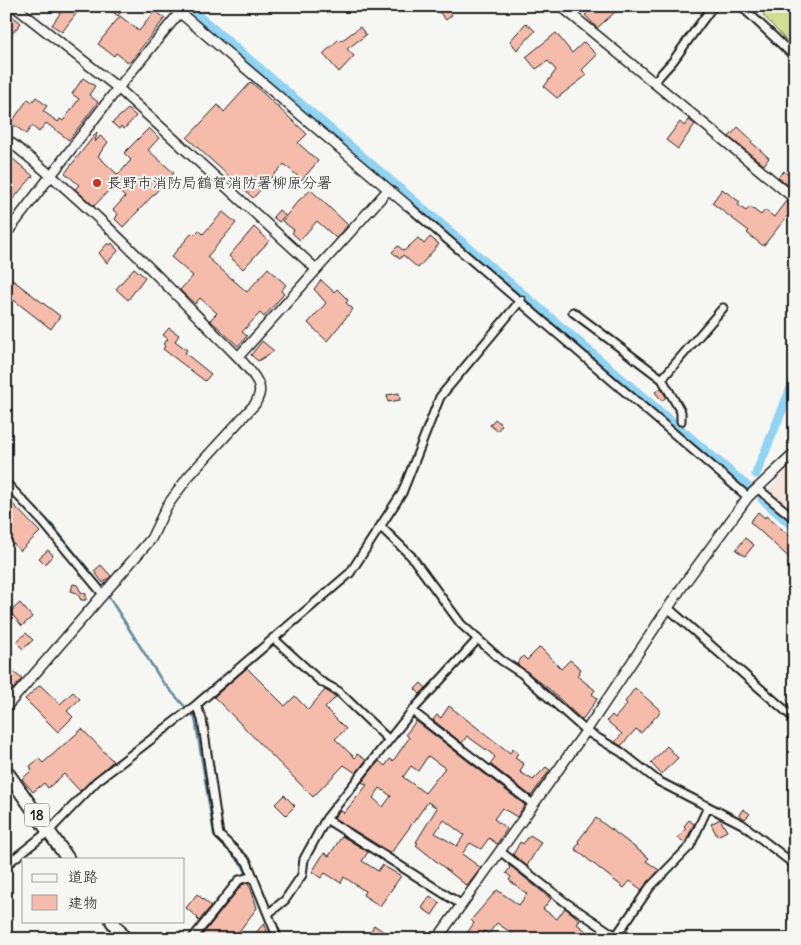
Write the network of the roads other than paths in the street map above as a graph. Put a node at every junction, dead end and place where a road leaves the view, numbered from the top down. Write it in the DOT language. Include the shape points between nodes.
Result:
graph roads {
  1 [pos="14,6"];
  2 [pos="172,6"];
  3 [pos="561,6"];
  4 [pos="713,6"];
  5 [pos="741,6"];
  6 [pos="182,10"];
  7 [pos="795,57"];
  8 [pos="654,82"];
  9 [pos="118,88"];
  10 [pos="6,139"];
  11 [pos="53,175"];
  12 [pos="388,190"];
  13 [pos="795,199"];
  14 [pos="407,205"];
  15 [pos="6,234"];
  16 [pos="316,269"];
  17 [pos="521,300"];
  18 [pos="723,308"];
  19 [pos="573,312"];
  20 [pos="238,358"];
  21 [pos="662,379"];
  22 [pos="681,421"];
  23 [pos="795,453"];
  24 [pos="6,484"];
  25 [pos="757,488"];
  26 [pos="748,496"];
  27 [pos="795,519"];
  28 [pos="381,527"];
  29 [pos="102,593"];
  30 [pos="668,608"];
  31 [pos="273,638"];
  32 [pos="478,639"];
  33 [pos="196,705"];
  34 [pos="6,707"];
  35 [pos="412,711"];
  36 [pos="795,719"];
  37 [pos="586,731"];
  38 [pos="389,740"];
  39 [pos="6,771"];
  40 [pos="534,805"];
  41 [pos="708,807"];
  42 [pos="326,819"];
  43 [pos="49,831"];
  44 [pos="501,852"];
  45 [pos="67,858"];
  46 [pos="6,865"];
  47 [pos="795,865"];
  48 [pos="253,876"];
  49 [pos="462,905"];
  50 [pos="269,913"];
  51 [pos="113,922"];
  52 [pos="617,938"];
  53 [pos="125,939"];
  54 [pos="192,939"];
  55 [pos="278,939"];
  56 [pos="437,939"];
  1 -- 9 [label="street"];
  2 -- 6 [label="street"];
  3 -- 8 [label="street"];
  4 -- 8 [label="street"];
  5 -- 7 [label="street"];
  6 -- 9 [label="street"];
  6 -- 12 [label="street"];
  8 -- 13 [label="street"];
  9 -- 11 [label="street"];
  9 -- 16 [label="street"];
  10 -- 11 [label="street"];
  11 -- 15 [label="street"];
  11 -- 20 [label="street"];
  12 -- 14 [label="street"];
  12 -- 16 [label="street"];
  14 -- 17 [label="street"];
  16 -- 20 [label="street"];
  17 -- 26 [label="street"];
  17 -- 28 [label="street" via="440,397 402,493"];
  18 -- 21 [label="street"];
  19 -- 21 [label="street"];
  20 -- 29 [label="street" via="259,387 254,404 188,477 167,506 151,539"];
  21 -- 22 [label="street" via="681,412"];
  23 -- 25 [label="street"];
  24 -- 29 [label="street" via="43,522"];
  25 -- 26 [label="street"];
  25 -- 27 [label="street"];
  26 -- 30 [label="street"];
  28 -- 31 [label="street" via="350,573"];
  28 -- 32 [label="street" via="412,556 447,607"];
  29 -- 34 [label="street"];
  30 -- 36 [label="street"];
  30 -- 37 [label="street"];
  31 -- 33 [label="street"];
  31 -- 38 [label="street" via="320,681 338,691"];
  32 -- 35 [label="street"];
  32 -- 37 [label="street" via="501,660 522,673"];
  33 -- 43 [label="street" via="97,781"];
  33 -- 48 [label="street" via="202,719 219,834 247,862"];
  35 -- 38 [label="street"];
  35 -- 40 [label="street"];
  37 -- 40 [label="street"];
  37 -- 41 [label="street" via="621,752 651,777"];
  38 -- 42 [label="street"];
  39 -- 43 [label="highway, 18"];
  40 -- 44 [label="street"];
  41 -- 47 [label="street" via="742,824"];
  41 -- 52 [label="street" via="690,846 650,888"];
  42 -- 49 [label="street"];
  42 -- 50 [label="street" via="304,859 302,875 285,900"];
  43 -- 45 [label="highway, 18"];
  43 -- 46 [label="street"];
  44 -- 49 [label="street"];
  44 -- 52 [label="street"];
  48 -- 50 [label="street"];
  48 -- 54 [label="street" via="239,880"];
  49 -- 56 [label="street"];
  50 -- 55 [label="street"];
  51 -- 53 [label="highway"];
}
